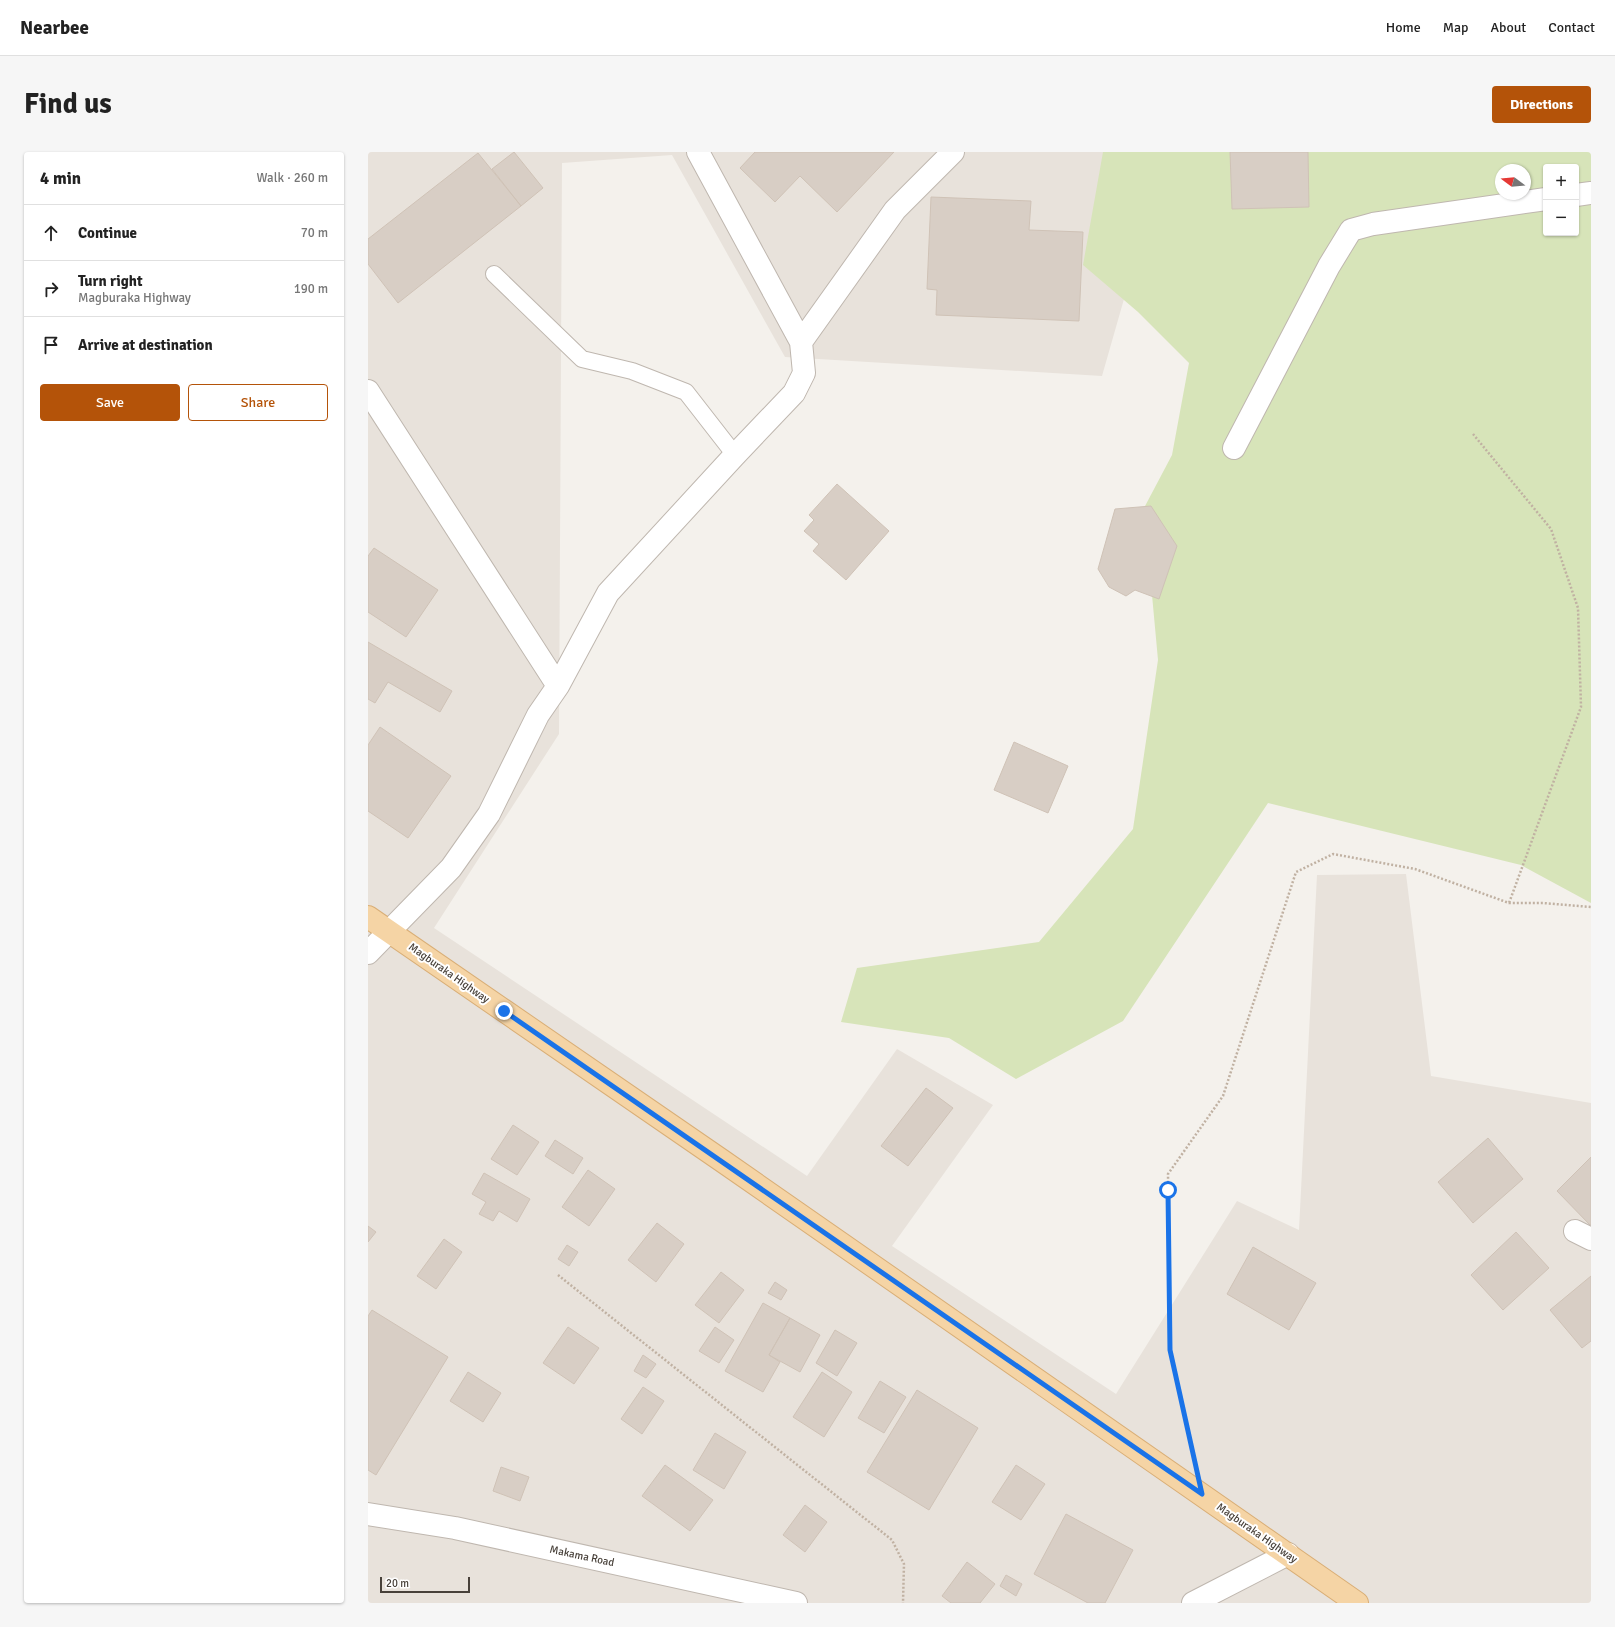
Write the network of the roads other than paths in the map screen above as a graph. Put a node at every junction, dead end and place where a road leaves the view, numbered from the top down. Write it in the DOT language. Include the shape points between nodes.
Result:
graph roads {
  1 [pos="698,152"];
  2 [pos="953,152"];
  3 [pos="1591,193"];
  4 [pos="1579,195"];
  5 [pos="1543,199"];
  6 [pos="494,274"];
  7 [pos="801,342"];
  8 [pos="368,391"];
  9 [pos="1234,448"];
  10 [pos="735,455"];
  11 [pos="558,686"];
  12 [pos="368,917"];
  13 [pos="390,932"];
  14 [pos="368,953"];
  15 [pos="368,1514"];
  16 [pos="1288,1554"];
  17 [pos="796,1603"];
  18 [pos="1193,1603"];
  19 [pos="1357,1603"];
  1 -- 7 [label="street"];
  2 -- 7 [label="street" via="896,210"];
  3 -- 4 [label="street"];
  5 -- 9 [label="street" via="1373,224 1351,230 1329,266"];
  6 -- 10 [label="lane" via="582,359 632,370 686,392"];
  7 -- 10 [label="street" via="804,373 794,393"];
  8 -- 11 [label="street"];
  10 -- 11 [label="street" via="608,593"];
  11 -- 13 [label="street" via="538,715 489,814 451,868"];
  12 -- 13 [label="main road, Magburaka Highway"];
  13 -- 14 [label="street"];
  13 -- 16 [label="main road, Magburaka Highway"];
  15 -- 17 [label="street, Makama Road" via="455,1528"];
  16 -- 18 [label="street"];
  16 -- 19 [label="main road, Magburaka Highway"];
}
